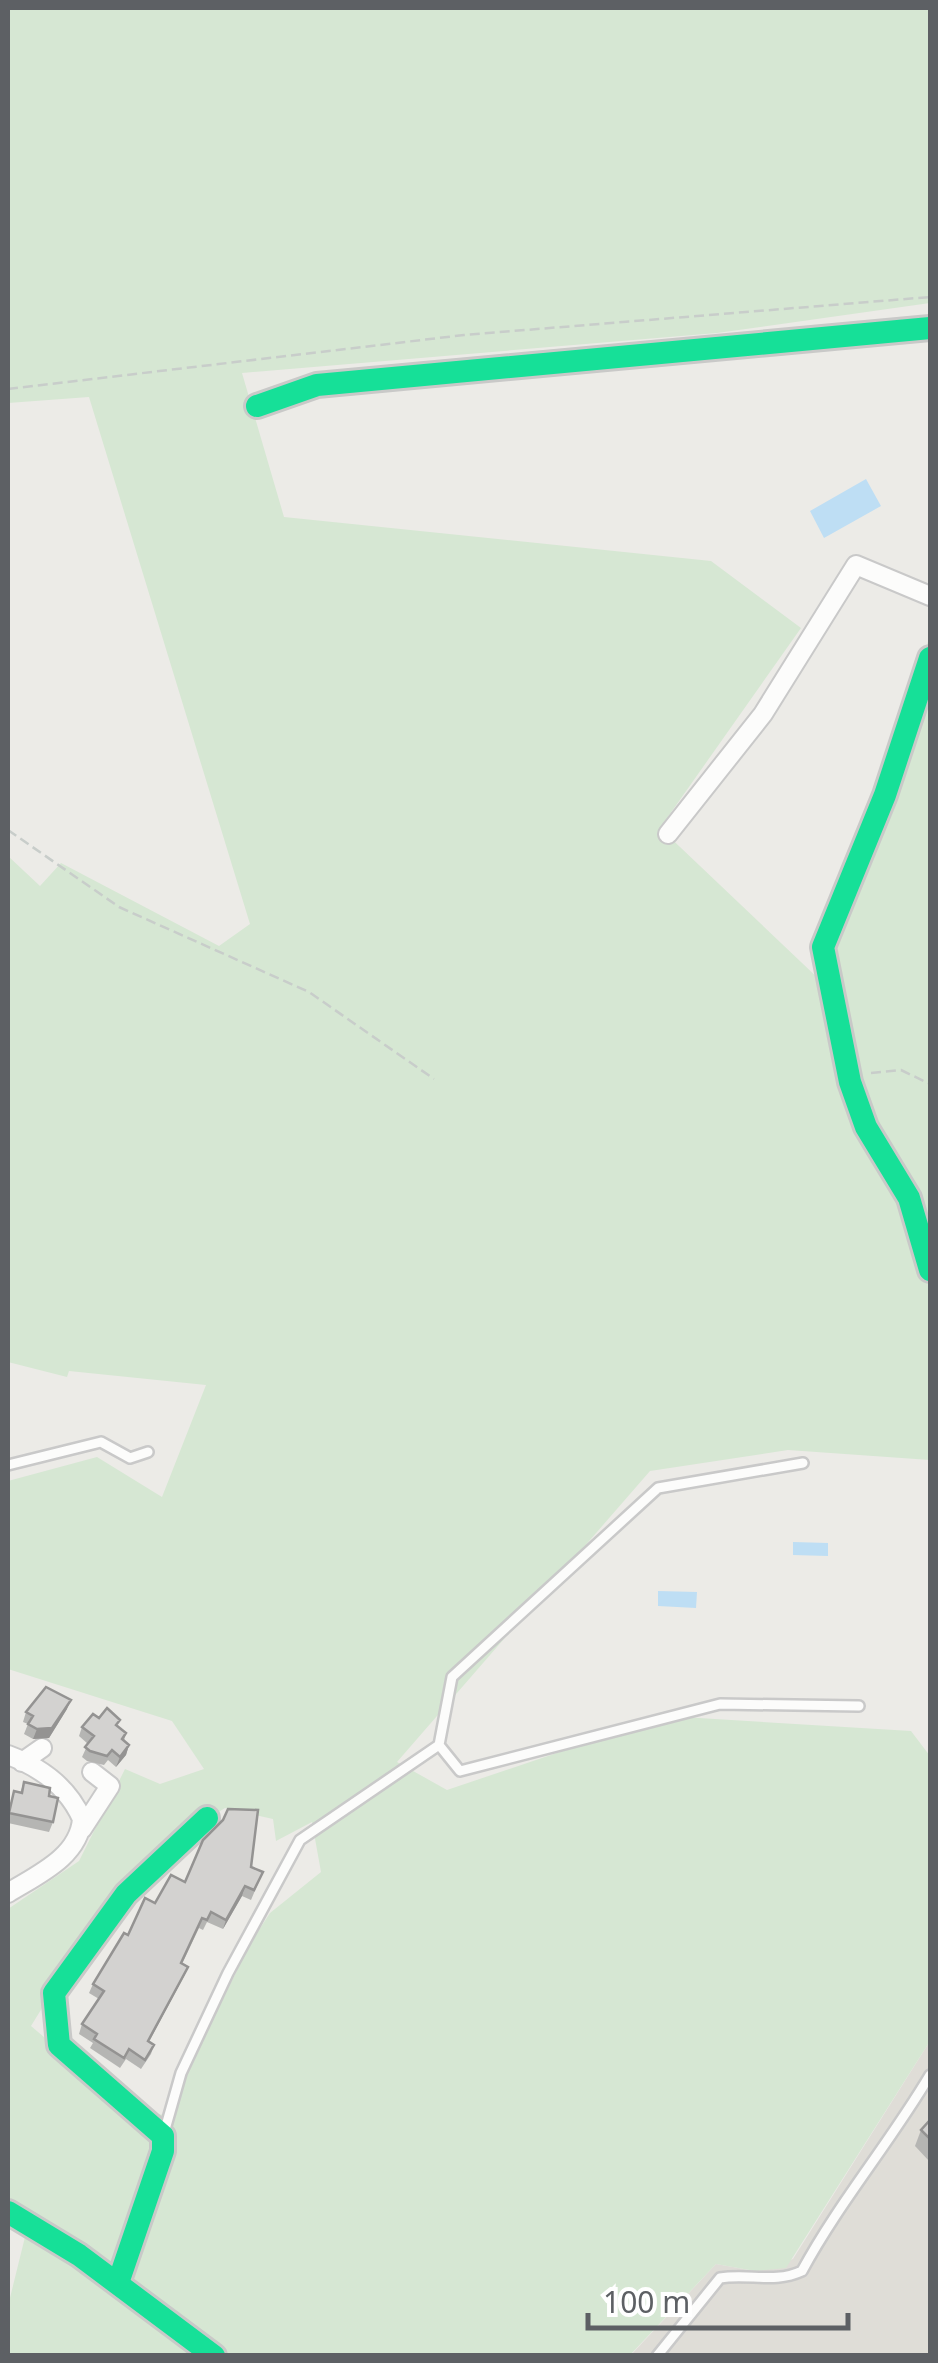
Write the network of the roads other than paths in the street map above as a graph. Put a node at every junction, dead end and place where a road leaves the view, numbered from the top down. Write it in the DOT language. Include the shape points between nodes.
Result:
graph roads {
  1 [pos="930,328"];
  2 [pos="257,406"];
  3 [pos="930,596"];
  4 [pos="930,658"];
  5 [pos="668,834"];
  6 [pos="930,1270"];
  7 [pos="148,1452"];
  8 [pos="803,1462"];
  9 [pos="8,1465"];
  10 [pos="859,1706"];
  11 [pos="439,1744"];
  12 [pos="42,1748"];
  13 [pos="15,1758"];
  14 [pos="92,1772"];
  15 [pos="208,1818"];
  16 [pos="81,1829"];
  17 [pos="8,1893"];
  18 [pos="930,2075"];
  19 [pos="163,2136"];
  20 [pos="8,2212"];
  21 [pos="118,2283"];
  22 [pos="214,2356"];
  23 [pos="656,2356"];
  1 -- 2 [label="street" via="317,385"];
  3 -- 5 [label="street" via="856,565 762,714"];
  4 -- 6 [label="street" via="824,948 850,1082 866,1127 909,1198"];
  7 -- 9 [label="lane" via="130,1458 101,1442"];
  8 -- 11 [label="lane" via="658,1488 452,1677"];
  10 -- 11 [label="lane" via="720,1704 460,1771"];
  11 -- 19 [label="lane" via="300,1840 181,2072"];
  12 -- 13 [label="street"];
  13 -- 16 [label="street" via="51,1777 75,1802"];
  14 -- 16 [label="street" via="110,1786"];
  15 -- 19 [label="street" via="126,1894 54,1993 59,2045"];
  16 -- 17 [label="street" via="56,1864 25,1872"];
  18 -- 23 [label="lane" via="896,2133 836,2208 802,2271 767,2280 720,2278"];
  19 -- 21 [label="street"];
  20 -- 21 [label="street"];
  21 -- 22 [label="street"];
}
